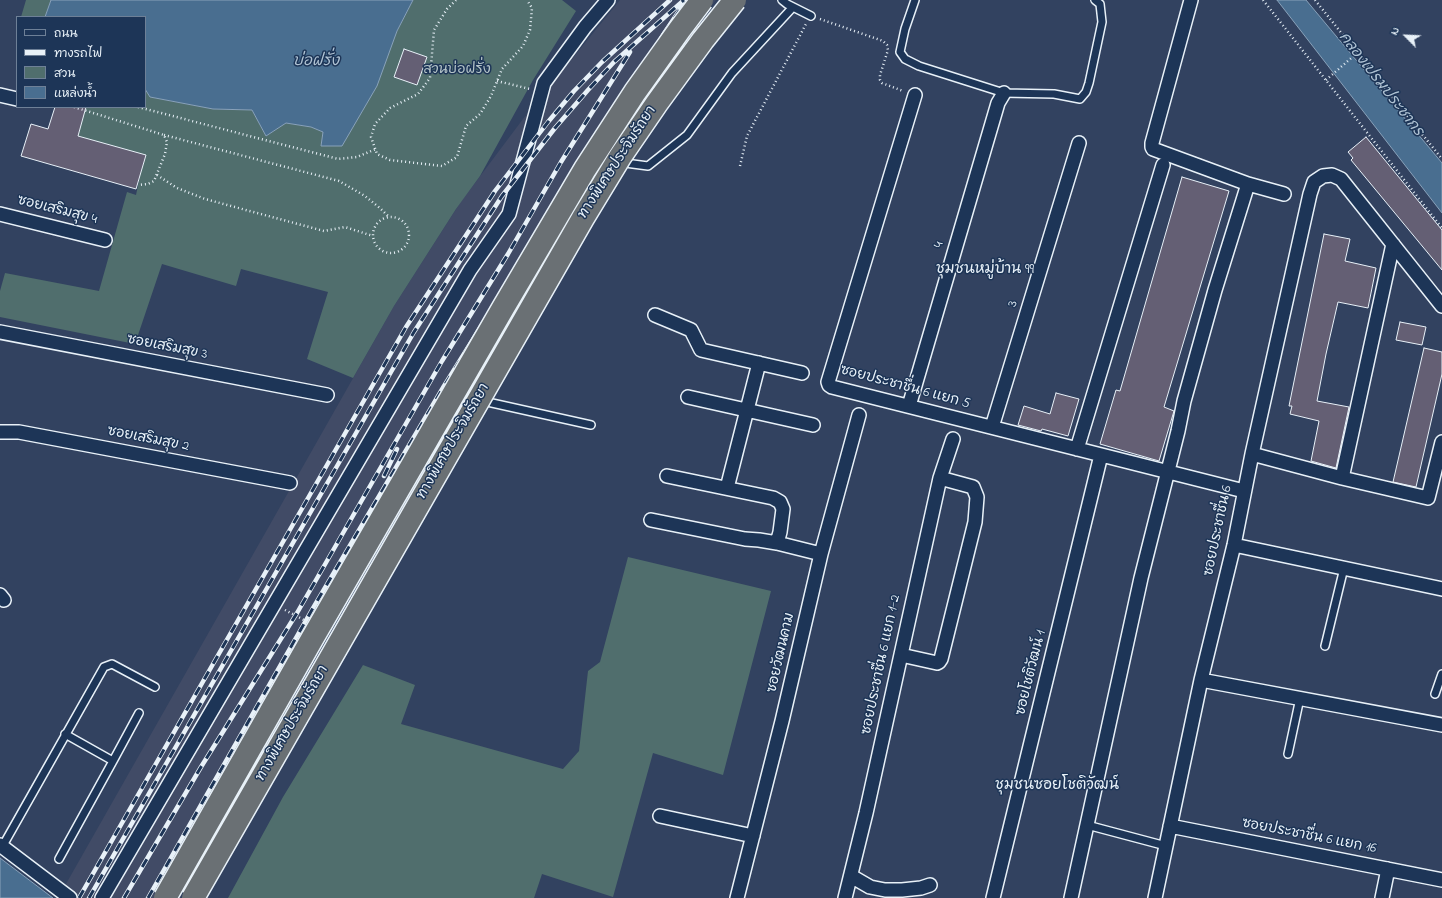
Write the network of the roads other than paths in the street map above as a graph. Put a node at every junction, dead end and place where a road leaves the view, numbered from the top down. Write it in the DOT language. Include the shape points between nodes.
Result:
graph roads {
  1 [pos="608,0"];
  2 [pos="694,0"];
  3 [pos="702,0"];
  4 [pos="735,0"];
  5 [pos="782,0"];
  6 [pos="915,0"];
  7 [pos="1095,0"];
  8 [pos="1192,0"];
  9 [pos="793,7"];
  10 [pos="811,16"];
  11 [pos="1004,93"];
  12 [pos="0,95"];
  13 [pos="916,95"];
  14 [pos="16,99"];
  15 [pos="1079,143"];
  16 [pos="585,156"];
  17 [pos="1163,165"];
  18 [pos="1248,184"];
  19 [pos="1284,194"];
  20 [pos="0,214"];
  21 [pos="105,240"];
  22 [pos="1393,244"];
  23 [pos="528,251"];
  24 [pos="502,294"];
  25 [pos="1442,306"];
  26 [pos="655,315"];
  27 [pos="0,332"];
  28 [pos="759,363"];
  29 [pos="802,373"];
  30 [pos="327,394"];
  31 [pos="450,394"];
  32 [pos="688,396"];
  33 [pos="909,406"];
  34 [pos="747,410"];
  35 [pos="859,415"];
  36 [pos="591,425"];
  37 [pos="813,425"];
  38 [pos="992,428"];
  39 [pos="0,432"];
  40 [pos="953,439"];
  41 [pos="1442,442"];
  42 [pos="1077,449"];
  43 [pos="1252,454"];
  44 [pos="1101,455"];
  45 [pos="1168,471"];
  46 [pos="667,476"];
  47 [pos="940,478"];
  48 [pos="1342,478"];
  49 [pos="290,483"];
  50 [pos="727,488"];
  51 [pos="1244,491"];
  52 [pos="651,520"];
  53 [pos="777,543"];
  54 [pos="1234,545"];
  55 [pos="821,554"];
  56 [pos="1344,568"];
  57 [pos="1442,589"];
  58 [pos="1325,646"];
  59 [pos="901,655"];
  60 [pos="1442,674"];
  61 [pos="1201,680"];
  62 [pos="156,687"];
  63 [pos="1435,694"];
  64 [pos="1300,698"];
  65 [pos="139,713"];
  66 [pos="1442,724"];
  67 [pos="65,734"];
  68 [pos="1288,754"];
  69 [pos="113,761"];
  70 [pos="660,816"];
  71 [pos="1087,826"];
  72 [pos="1170,826"];
  73 [pos="753,836"];
  74 [pos="1166,846"];
  75 [pos="1,848"];
  76 [pos="59,859"];
  77 [pos="1388,869"];
  78 [pos="851,876"];
  79 [pos="1442,880"];
  80 [pos="930,885"];
  81 [pos="70,898"];
  82 [pos="102,898"];
  83 [pos="165,898"];
  84 [pos="169,898"];
  85 [pos="192,898"];
  86 [pos="737,898"];
  87 [pos="845,898"];
  88 [pos="993,898"];
  89 [pos="1071,898"];
  90 [pos="1155,898"];
  91 [pos="1382,898"];
  1 -- 82 [label="street" via="544,83 509,214 470,270"];
  2 -- 16 [label="lane" via="650,58"];
  3 -- 83 [label="highway, ทางพิเศษประจิมรัถยา, bridge" via="635,92 581,176 324,618"];
  4 -- 85 [label="highway, ทางพิเศษประจิมรัถยา, bridge" via="657,103 583,218"];
  5 -- 9 [label="lane"];
  6 -- 11 [label="lane" via="900,52 904,60"];
  7 -- 11 [label="lane" via="1100,4 1102,22 1089,83 1080,99 1054,94"];
  8 -- 18 [label="street" via="1152,147"];
  9 -- 10 [label="lane"];
  9 -- 16 [label="lane" via="732,73 687,135 648,166"];
  11 -- 33 [label="street, 4" via="998,103"];
  12 -- 14 [label="street"];
  13 -- 33 [label="street, ซอยประชาชื่น 6 แยก 5" via="828,382 832,387"];
  15 -- 38 [label="street, 3"];
  16 -- 23 [label="lane" via="564,196"];
  17 -- 42 [label="street"];
  18 -- 19 [label="street"];
  18 -- 45 [label="street" via="1191,373"];
  20 -- 21 [label="street, ซอยเสริมสุข 4"];
  22 -- 25 [label="street"];
  22 -- 43 [label="street, ซอยประชาชื่น 6" via="1341,179 1332,175 1323,176 1314,182"];
  22 -- 48 [label="street"];
  24 -- 31 [label="lane"];
  26 -- 28 [label="street" via="691,330 701,350"];
  27 -- 30 [label="street, ซอยเสริมสุข 3"];
  28 -- 29 [label="street"];
  28 -- 34 [label="street"];
  31 -- 36 [label="lane"];
  31 -- 84 [label="lane" via="389,508"];
  32 -- 34 [label="street"];
  33 -- 38 [label="street, ซอยประชาชื่น 6 แยก 5"];
  34 -- 37 [label="street"];
  34 -- 50 [label="street"];
  35 -- 55 [label="street, ซอยวัฒนคาม"];
  38 -- 42 [label="street, ซอยประชาชื่น 6 แยก 5"];
  39 -- 49 [label="street, ซอยเสริมสุข 2" via="19,432"];
  40 -- 47 [label="street, ซอยประชาชื่น 6 แยก 1-2"];
  41 -- 48 [label="street" via="1428,498"];
  42 -- 44 [label="street, ซอยประชาชื่น 6 แยก 5"];
  43 -- 48 [label="street"];
  43 -- 51 [label="street, ซอยประชาชื่น 6"];
  44 -- 45 [label="street, ซอยประชาชื่น 6 แยก 5"];
  44 -- 88 [label="street, ซอยโชติวัฒน์ 1"];
  45 -- 51 [label="street, ซอยประชาชื่น 6 แยก 5"];
  45 -- 71 [label="street" via="1141,578"];
  46 -- 50 [label="street"];
  47 -- 59 [label="street, ซอยประชาชื่น 6 แยก 1-2"];
  47 -- 59 [label="street" via="973,487 977,497 976,522 941,659 937,662"];
  50 -- 53 [label="street" via="773,498 780,502 783,510"];
  51 -- 54 [label="street, ซอยประชาชื่น 6"];
  52 -- 53 [label="street"];
  53 -- 55 [label="street"];
  54 -- 56 [label="street"];
  54 -- 61 [label="street, ซอยประชาชื่น 6"];
  55 -- 73 [label="street, ซอยวัฒนคาม"];
  56 -- 57 [label="street"];
  56 -- 58 [label="lane"];
  59 -- 78 [label="street, ซอยประชาชื่น 6 แยก 1-2"];
  60 -- 63 [label="lane"];
  61 -- 64 [label="street"];
  61 -- 72 [label="street, ซอยประชาชื่น 6"];
  62 -- 67 [label="lane" via="112,664 104,667"];
  64 -- 66 [label="street"];
  64 -- 68 [label="lane"];
  65 -- 69 [label="lane"];
  67 -- 69 [label="lane"];
  67 -- 75 [label="lane"];
  69 -- 76 [label="lane"];
  70 -- 73 [label="street"];
  71 -- 74 [label="lane"];
  71 -- 89 [label="street"];
  72 -- 74 [label="street, ซอยประชาชื่น 6"];
  72 -- 77 [label="street, ซอยประชาชื่น 6 แยก 16"];
  73 -- 86 [label="street, ซอยวัฒนคาม"];
  74 -- 90 [label="street, ซอยประชาชื่น 6"];
  75 -- 81 [label="street"];
  77 -- 79 [label="street, ซอยประชาชื่น 6 แยก 16"];
  77 -- 91 [label="street"];
  78 -- 80 [label="street" via="870,887 884,890 921,888"];
  78 -- 87 [label="street, ซอยประชาชื่น 6 แยก 1-2"];
}
